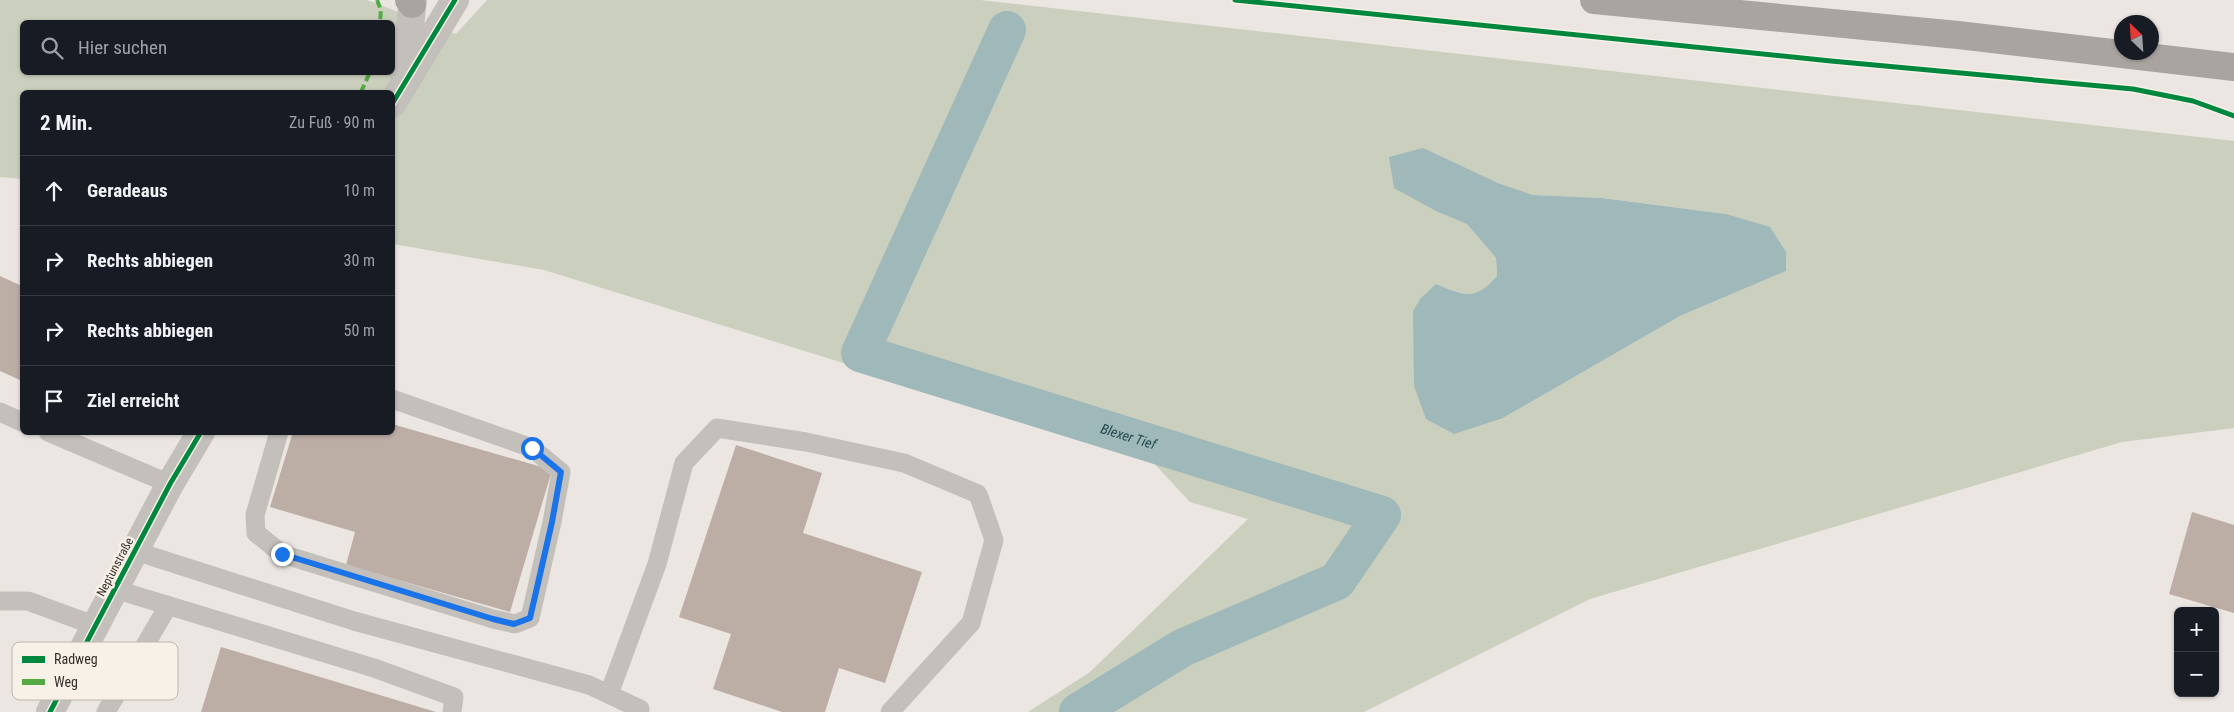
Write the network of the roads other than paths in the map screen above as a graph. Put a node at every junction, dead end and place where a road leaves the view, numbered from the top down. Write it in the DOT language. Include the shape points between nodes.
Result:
graph roads {
  1 [pos="455,0"];
  2 [pos="1594,0"];
  3 [pos="412,1"];
  4 [pos="2234,67"];
  5 [pos="398,94"];
  6 [pos="395,400"];
  7 [pos="0,412"];
  8 [pos="20,421"];
  9 [pos="55,435"];
  10 [pos="199,435"];
  11 [pos="278,435"];
  12 [pos="170,484"];
  13 [pos="135,551"];
  14 [pos="114,589"];
  15 [pos="0,601"];
  16 [pos="168,606"];
  17 [pos="96,626"];
  18 [pos="87,642"];
  19 [pos="147,642"];
  20 [pos="609,694"];
  21 [pos="56,700"];
  22 [pos="113,700"];
  23 [pos="50,712"];
  24 [pos="106,712"];
  25 [pos="452,712"];
  26 [pos="640,712"];
  27 [pos="890,712"];
  1 -- 5 [label="street"];
  2 -- 4 [label="main road" via="1958,35"];
  3 -- 5 [label="street"];
  6 -- 11 [label="lane" via="532,448 561,472 530,618 514,624 493,619 282,554 256,533 255,515"];
  7 -- 8 [label="lane"];
  9 -- 12 [label="lane"];
  10 -- 12 [label="street, Neptunstraße"];
  12 -- 13 [label="street, Neptunstraße"];
  13 -- 14 [label="street, Neptunstraße"];
  13 -- 20 [label="lane" via="354,621 589,685"];
  14 -- 16 [label="lane"];
  14 -- 17 [label="street, Neptunstraße"];
  15 -- 17 [label="lane" via="28,601"];
  16 -- 19 [label="lane"];
  16 -- 25 [label="lane" via="374,668 454,698"];
  17 -- 18 [label="street, Neptunstraße"];
  20 -- 26 [label="lane" via="640,709"];
  20 -- 27 [label="lane" via="657,564 684,463 717,428 904,462 978,494 994,540 971,624"];
  21 -- 23 [label="street, Neptunstraße"];
  22 -- 24 [label="lane"];
}
